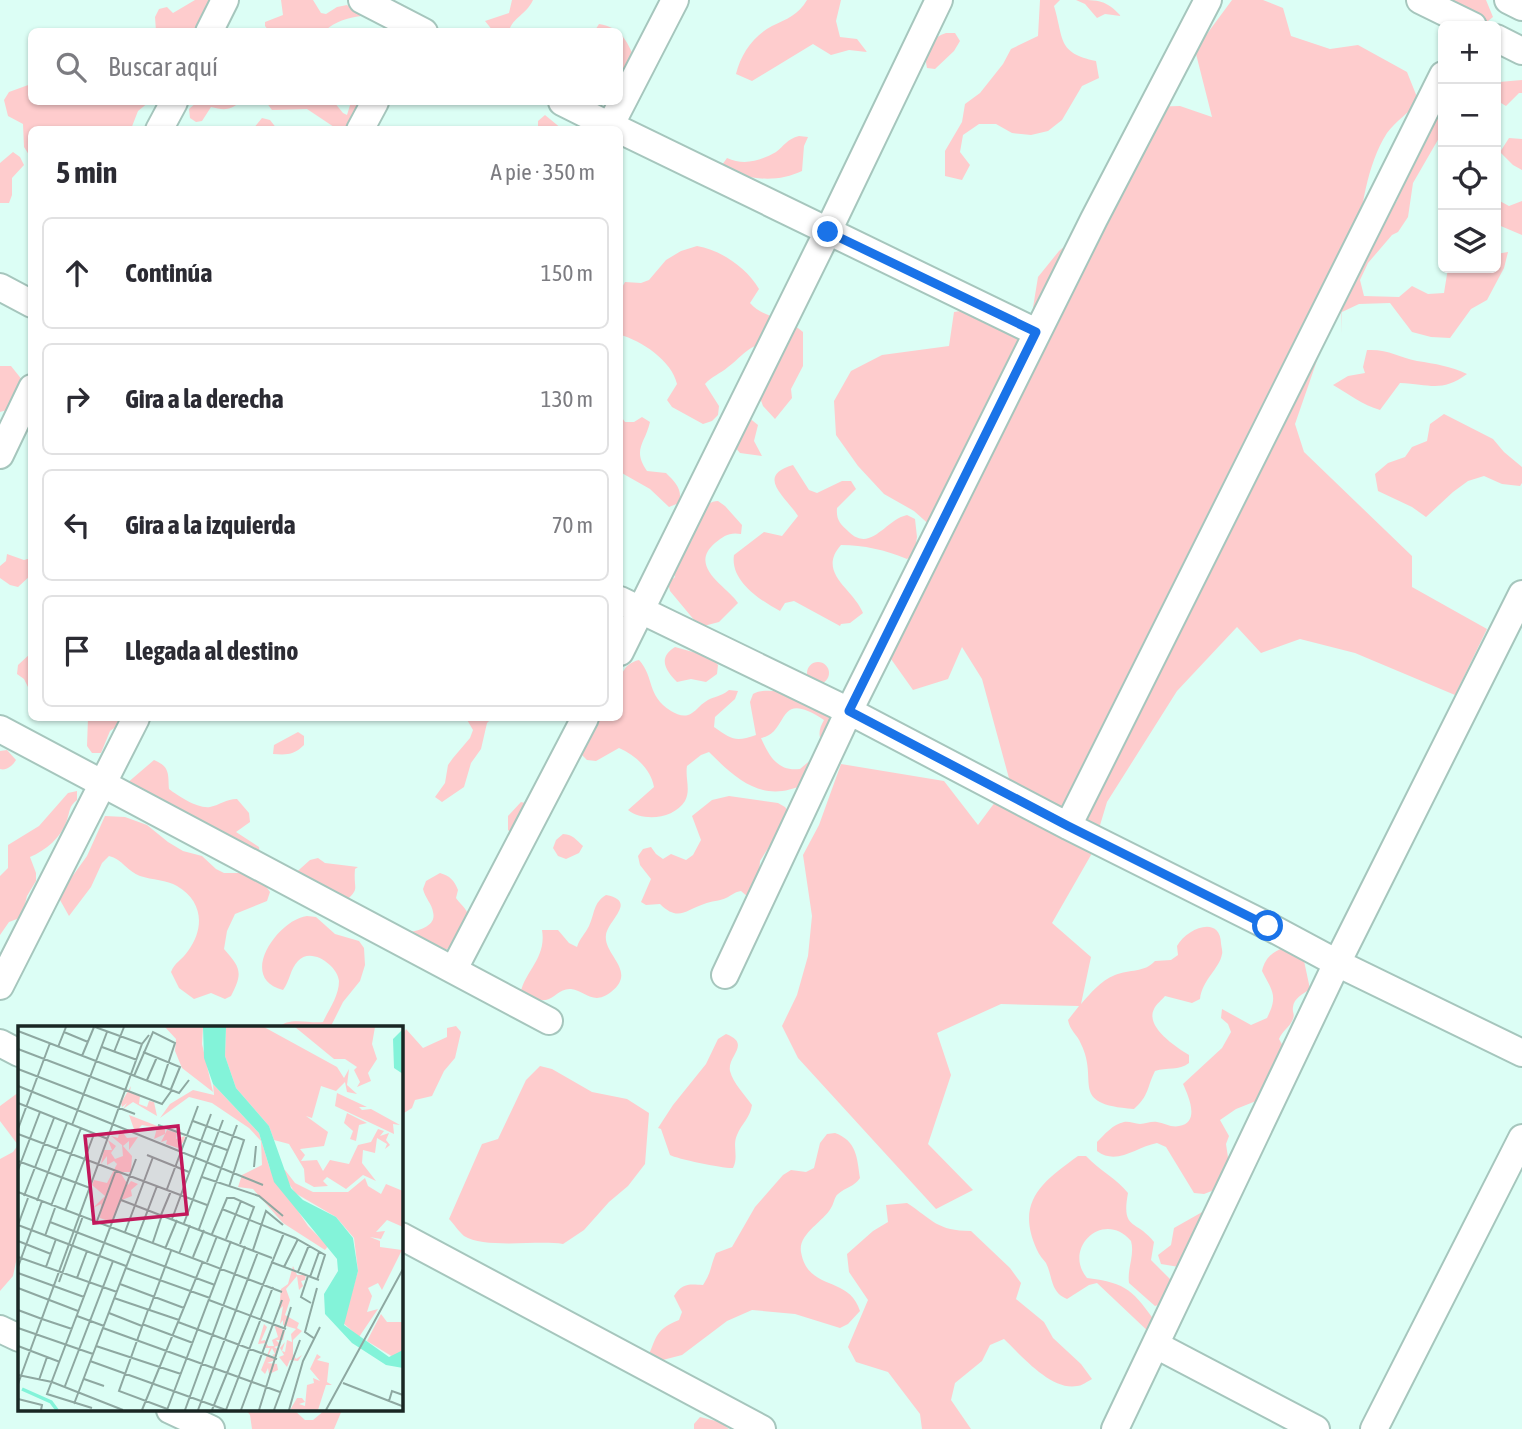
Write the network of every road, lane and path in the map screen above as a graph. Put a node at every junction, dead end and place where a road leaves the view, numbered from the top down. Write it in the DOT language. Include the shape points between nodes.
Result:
graph roads {
  1 [pos="225,0"];
  2 [pos="362,0"];
  3 [pos="675,0"];
  4 [pos="939,0"];
  5 [pos="1208,0"];
  6 [pos="1420,0"];
  7 [pos="1508,0"];
  8 [pos="1522,7"];
  9 [pos="410,21"];
  10 [pos="1460,21"];
  11 [pos="211,28"];
  12 [pos="1501,40"];
  13 [pos="1522,51"];
  14 [pos="1439,84"];
  15 [pos="172,105"];
  16 [pos="373,105"];
  17 [pos="568,105"];
  18 [pos="161,126"];
  19 [pos="362,126"];
  20 [pos="608,126"];
  21 [pos="615,126"];
  22 [pos="623,133"];
  23 [pos="828,232"];
  24 [pos="0,287"];
  25 [pos="28,302"];
  26 [pos="1036,332"];
  27 [pos="28,396"];
  28 [pos="0,455"];
  29 [pos="1522,594"];
  30 [pos="630,605"];
  31 [pos="623,638"];
  32 [pos="849,711"];
  33 [pos="134,721"];
  34 [pos="583,721"];
  35 [pos="0,729"];
  36 [pos="102,783"];
  37 [pos="1068,826"];
  38 [pos="1337,963"];
  39 [pos="454,969"];
  40 [pos="725,975"];
  41 [pos="0,986"];
  42 [pos="549,1021"];
  43 [pos="0,1043"];
  44 [pos="18,1053"];
  45 [pos="1522,1053"];
  46 [pos="1522,1138"];
  47 [pos="402,1237"];
  48 [pos="0,1329"];
  49 [pos="18,1338"];
  50 [pos="1156,1345"];
  51 [pos="174,1412"];
  52 [pos="211,1429"];
  53 [pos="762,1429"];
  54 [pos="1115,1429"];
  55 [pos="1316,1429"];
  56 [pos="1374,1429"];
  1 -- 11 [label="street"];
  2 -- 9 [label="street"];
  3 -- 21 [label="street"];
  4 -- 23 [label="street"];
  5 -- 26 [label="street"];
  6 -- 10 [label="street"];
  7 -- 8 [label="street"];
  12 -- 13 [label="street"];
  14 -- 37 [label="street"];
  15 -- 18 [label="street"];
  16 -- 19 [label="street"];
  17 -- 20 [label="street"];
  22 -- 23 [label="street"];
  23 -- 26 [label="street"];
  23 -- 30 [label="street"];
  24 -- 25 [label="street"];
  26 -- 32 [label="street"];
  27 -- 28 [label="street"];
  29 -- 38 [label="street"];
  30 -- 31 [label="street"];
  30 -- 32 [label="street"];
  32 -- 37 [label="street"];
  32 -- 40 [label="street"];
  33 -- 36 [label="street"];
  34 -- 39 [label="street"];
  35 -- 36 [label="street"];
  36 -- 39 [label="street"];
  36 -- 41 [label="street"];
  37 -- 38 [label="street"];
  38 -- 45 [label="street"];
  38 -- 50 [label="street"];
  39 -- 42 [label="street"];
  43 -- 44 [label="street"];
  46 -- 56 [label="street"];
  47 -- 53 [label="street"];
  48 -- 49 [label="street"];
  50 -- 54 [label="street"];
  50 -- 55 [label="street"];
  51 -- 52 [label="street"];
}
